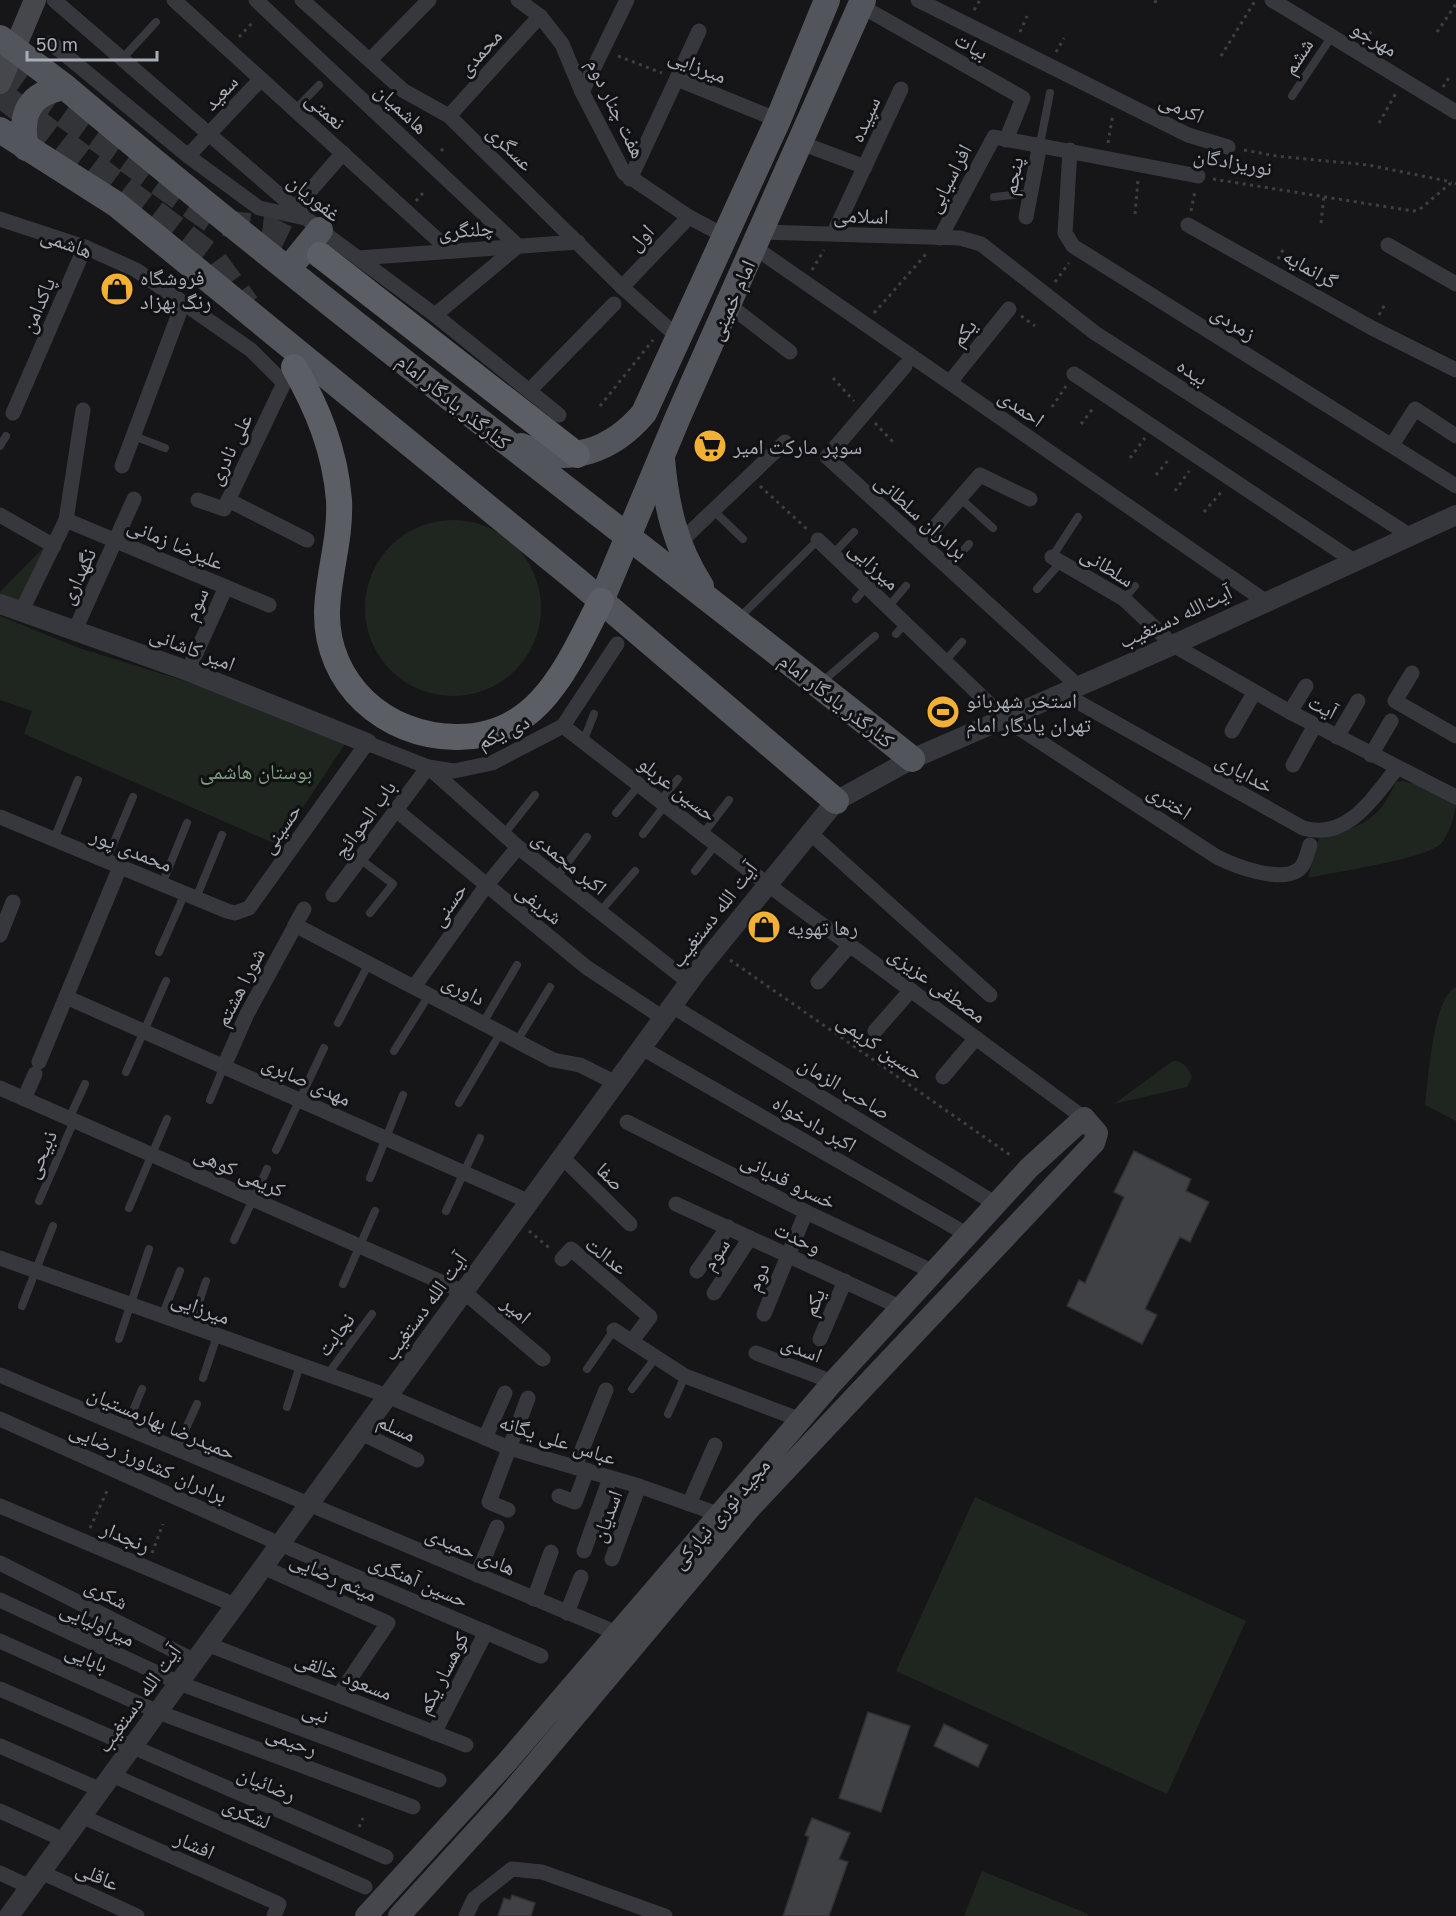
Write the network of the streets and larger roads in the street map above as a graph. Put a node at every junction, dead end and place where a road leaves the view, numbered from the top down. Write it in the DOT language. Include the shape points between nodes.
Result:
graph roads {
  1 [pos="54,0"];
  2 [pos="174,0"];
  3 [pos="256,0"];
  4 [pos="429,0"];
  5 [pos="627,0"];
  6 [pos="827,0"];
  7 [pos="918,0"];
  8 [pos="1272,0"];
  9 [pos="304,1"];
  10 [pos="523,1"];
  11 [pos="862,3"];
  12 [pos="28,4"];
  13 [pos="540,16"];
  14 [pos="699,31"];
  15 [pos="8,43"];
  16 [pos="51,43"];
  17 [pos="370,60"];
  18 [pos="261,79"];
  19 [pos="677,79"];
  20 [pos="0,83"];
  21 [pos="64,87"];
  22 [pos="901,89"];
  23 [pos="582,92"];
  24 [pos="1456,112"];
  25 [pos="449,116"];
  26 [pos="778,120"];
  27 [pos="209,134"];
  28 [pos="1000,138"];
  29 [pos="801,142"];
  30 [pos="11,143"];
  31 [pos="1040,144"];
  32 [pos="1228,147"];
  33 [pos="1070,150"];
  34 [pos="343,153"];
  35 [pos="188,156"];
  36 [pos="866,167"];
  37 [pos="1198,176"];
  38 [pos="630,180"];
  39 [pos="295,208"];
  40 [pos="689,217"];
  41 [pos="1026,217"];
  42 [pos="0,219"];
  43 [pos="1188,225"];
  44 [pos="835,232"];
  45 [pos="316,235"];
  46 [pos="725,236"];
  47 [pos="940,238"];
  48 [pos="960,238"];
  49 [pos="758,240"];
  50 [pos="578,242"];
  51 [pos="1388,245"];
  52 [pos="518,246"];
  53 [pos="85,247"];
  54 [pos="450,251"];
  55 [pos="358,258"];
  56 [pos="289,268"];
  57 [pos="1456,284"];
  58 [pos="622,287"];
  59 [pos="183,303"];
  60 [pos="614,304"];
  61 [pos="729,305"];
  62 [pos="1010,309"];
  63 [pos="435,315"];
  64 [pos="672,332"];
  65 [pos="790,352"];
  66 [pos="905,366"];
  67 [pos="1456,370"];
  68 [pos="1074,374"];
  69 [pos="289,375"];
  70 [pos="950,382"];
  71 [pos="530,390"];
  72 [pos="83,410"];
  73 [pos="13,413"];
  74 [pos="559,415"];
  75 [pos="1456,436"];
  76 [pos="500,438"];
  77 [pos="785,442"];
  78 [pos="1392,445"];
  79 [pos="577,455"];
  80 [pos="662,455"];
  81 [pos="122,466"];
  82 [pos="1456,486"];
  83 [pos="1030,499"];
  84 [pos="134,500"];
  85 [pos="198,500"];
  86 [pos="228,500"];
  87 [pos="0,515"];
  88 [pos="1456,515"];
  89 [pos="66,520"];
  90 [pos="1409,535"];
  91 [pos="628,536"];
  92 [pos="117,540"];
  93 [pos="307,540"];
  94 [pos="818,540"];
  95 [pos="921,543"];
  96 [pos="678,544"];
  97 [pos="54,546"];
  98 [pos="1057,559"];
  99 [pos="1354,561"];
  100 [pos="226,587"];
  101 [pos="707,596"];
  102 [pos="601,601"];
  103 [pos="1265,601"];
  104 [pos="0,604"];
  105 [pos="269,605"];
  106 [pos="22,610"];
  107 [pos="75,630"];
  108 [pos="617,644"];
  109 [pos="1173,645"];
  110 [pos="188,671"];
  111 [pos="1412,673"];
  112 [pos="1306,686"];
  113 [pos="1070,690"];
  114 [pos="1254,693"];
  115 [pos="1358,700"];
  116 [pos="1290,712"];
  117 [pos="1005,719"];
  118 [pos="1391,721"];
  119 [pos="1315,725"];
  120 [pos="563,726"];
  121 [pos="1232,731"];
  122 [pos="1456,736"];
  123 [pos="1337,737"];
  124 [pos="367,743"];
  125 [pos="1371,755"];
  126 [pos="912,759"];
  127 [pos="1293,765"];
  128 [pos="428,767"];
  129 [pos="1397,768"];
  130 [pos="1456,797"];
  131 [pos="836,801"];
  132 [pos="396,810"];
  133 [pos="0,817"];
  134 [pos="809,832"];
  135 [pos="1310,845"];
  136 [pos="518,847"];
  137 [pos="113,864"];
  138 [pos="767,884"];
  139 [pos="486,886"];
  140 [pos="333,895"];
  141 [pos="14,902"];
  142 [pos="249,908"];
  143 [pos="304,909"];
  144 [pos="295,926"];
  145 [pos="0,935"];
  146 [pos="850,945"];
  147 [pos="818,982"];
  148 [pos="690,983"];
  149 [pos="414,987"];
  150 [pos="911,990"];
  151 [pos="990,995"];
  152 [pos="66,996"];
  153 [pos="668,1012"];
  154 [pos="875,1031"];
  155 [pos="976,1038"];
  156 [pos="642,1048"];
  157 [pos="224,1066"];
  158 [pos="943,1077"];
  159 [pos="616,1083"];
  160 [pos="0,1088"];
  161 [pos="24,1099"];
  162 [pos="1084,1118"];
  163 [pos="627,1122"];
  164 [pos="562,1157"];
  165 [pos="530,1202"];
  166 [pos="676,1204"];
  167 [pos="996,1204"];
  168 [pos="806,1212"];
  169 [pos="630,1224"];
  170 [pos="728,1227"];
  171 [pos="968,1235"];
  172 [pos="750,1238"];
  173 [pos="788,1255"];
  174 [pos="0,1258"];
  175 [pos="562,1259"];
  176 [pos="697,1271"];
  177 [pos="934,1272"];
  178 [pos="845,1281"];
  179 [pos="464,1292"];
  180 [pos="714,1293"];
  181 [pos="902,1308"];
  182 [pos="764,1314"];
  183 [pos="614,1330"];
  184 [pos="820,1339"];
  185 [pos="632,1341"];
  186 [pos="756,1353"];
  187 [pos="543,1359"];
  188 [pos="0,1376"];
  189 [pos="833,1382"];
  190 [pos="606,1390"];
  191 [pos="506,1393"];
  192 [pos="388,1396"];
  193 [pos="528,1398"];
  194 [pos="0,1419"];
  195 [pos="801,1420"];
  196 [pos="361,1433"];
  197 [pos="485,1438"];
  198 [pos="714,1445"];
  199 [pos="509,1448"];
  200 [pos="417,1460"];
  201 [pos="581,1469"];
  202 [pos="610,1478"];
  203 [pos="639,1486"];
  204 [pos="559,1496"];
  205 [pos="689,1504"];
  206 [pos="308,1505"];
  207 [pos="0,1506"];
  208 [pos="508,1510"];
  209 [pos="718,1514"];
  210 [pos="497,1527"];
  211 [pos="280,1544"];
  212 [pos="584,1551"];
  213 [pos="551,1552"];
  214 [pos="612,1559"];
  215 [pos="0,1563"];
  216 [pos="263,1567"];
  217 [pos="477,1575"];
  218 [pos="581,1577"];
  219 [pos="534,1599"];
  220 [pos="0,1600"];
  221 [pos="235,1605"];
  222 [pos="567,1613"];
  223 [pos="486,1632"];
  224 [pos="626,1640"];
  225 [pos="0,1641"];
  226 [pos="207,1644"];
  227 [pos="541,1656"];
  228 [pos="195,1661"];
  229 [pos="179,1683"];
  230 [pos="0,1689"];
  231 [pos="339,1695"];
  232 [pos="158,1712"];
  233 [pos="434,1733"];
  234 [pos="466,1745"];
  235 [pos="0,1746"];
  236 [pos="132,1747"];
  237 [pos="439,1780"];
  238 [pos="106,1782"];
  239 [pos="413,1807"];
  240 [pos="0,1811"];
  241 [pos="81,1816"];
  242 [pos="64,1840"];
  243 [pos="386,1857"];
  244 [pos="0,1873"];
  245 [pos="35,1880"];
  246 [pos="365,1887"];
  247 [pos="9,1916"];
  248 [pos="137,1916"];
  249 [pos="274,1916"];
  250 [pos="366,1916"];
  251 [pos="399,1916"];
  252 [pos="466,1916"];
  253 [pos="665,1916"];
  1 -- 27 [label="street, غفوریان"];
  2 -- 18 [label="street, نعمتی"];
  3 -- 52 [label="street, هاشمیان"];
  4 -- 17 [label="street"];
  5 -- 23 [label="street"];
  6 -- 26 [label="main road, امام خمینی"];
  7 -- 32 [label="street, اکرمی" via="1188,135"];
  8 -- 24 [label="street, مهرجو"];
  9 -- 17 [label="street, عسگری"];
  10 -- 13 [label="street, هفت چنار دوم"];
  11 -- 28 [label="street, بیات" via="1023,98"];
  11 -- 29 [label="main road, امام خمینی"];
  12 -- 15 [label="main road"];
  13 -- 23 [label="street, هفت چنار دوم" via="562,44"];
  13 -- 25 [label="street, محمدی"];
  14 -- 19 [label="street"];
  15 -- 20 [label="main road"];
  15 -- 21 [label="main road, کنارگذر یادگار امام"];
  16 -- 35 [label="street"];
  17 -- 25 [label="street, عسگری" via="404,91"];
  18 -- 27 [label="street, سعید"];
  18 -- 34 [label="street, نعمتی"];
  19 -- 26 [label="street, میرزایی"];
  19 -- 38 [label="street"];
  21 -- 30 [label="main road" via="49,89 35,99"];
  21 -- 56 [label="main road, کنارگذر یادگار امام"];
  22 -- 36 [label="street, سپیده"];
  23 -- 38 [label="street, هفت چنار دوم"];
  25 -- 50 [label="street, عسگری"];
  26 -- 46 [label="main road, امام خمینی"];
  27 -- 35 [label="street, سعید"];
  27 -- 39 [label="street, غفوریان"];
  28 -- 31 [label="street, نوریزادگان"];
  28 -- 47 [label="street, افراسیابی"];
  29 -- 36 [label="street, سپیده"];
  29 -- 49 [label="main road, امام خمینی"];
  30 -- 102 [label="main road" via="116,204"];
  31 -- 33 [label="street, نوریزادگان"];
  31 -- 41 [label="street, پنجم"];
  33 -- 37 [label="street, نوریزادگان"];
  33 -- 78 [label="street, زمردی" via="1065,233 1073,246"];
  34 -- 39 [label="street"];
  34 -- 54 [label="street, نعمتی"];
  35 -- 45 [label="street" via="259,208"];
  36 -- 44 [label="street, سپیده"];
  38 -- 40 [label="street, هفت چنار دوم"];
  39 -- 45 [label="street, غفوریان"];
  40 -- 46 [label="street, هفت چنار دوم"];
  40 -- 58 [label="street, اول"];
  42 -- 53 [label="street, هاشمی"];
  43 -- 67 [label="street, گرانمایه" via="1372,328"];
  44 -- 47 [label="street, اسلامی"];
  44 -- 49 [label="street, اسلامی"];
  45 -- 55 [label="street, غفوریان"];
  45 -- 56 [label="main road"];
  45 -- 79 [label="highway"];
  46 -- 64 [label="main road, امام خمینی"];
  47 -- 48 [label="street, اسلامی"];
  48 -- 90 [label="street, بیده" via="981,244 1117,348"];
  49 -- 61 [label="main road, امام خمینی"];
  49 -- 70 [label="street, احمدی" via="805,282"];
  50 -- 52 [label="street, چلنگری"];
  50 -- 58 [label="street, عسگری"];
  51 -- 57 [label="street"];
  52 -- 54 [label="street, چلنگری"];
  52 -- 63 [label="street"];
  53 -- 59 [label="street, هاشمی" via="136,270"];
  53 -- 73 [label="street, پاکدامن"];
  54 -- 55 [label="street, چلنگری"];
  55 -- 63 [label="street, غفوریان"];
  56 -- 76 [label="main road, کنارگذر یادگار امام"];
  58 -- 64 [label="street, عسگری"];
  59 -- 69 [label="street, هاشمی"];
  59 -- 81 [label="street"];
  60 -- 71 [label="street"];
  61 -- 65 [label="street"];
  61 -- 80 [label="main road, امام خمینی"];
  62 -- 70 [label="street, یکم"];
  63 -- 71 [label="street, غفوریان"];
  64 -- 79 [label="main road, امام خمینی" via="654,397 633,427 604,447"];
  66 -- 95 [label="street, برادران سلطانی" via="827,457"];
  68 -- 99 [label="street"];
  69 -- 86 [label="street, علی نادری"];
  69 -- 102 [label="highway" via="312,400 325,429 339,497 340,532 327,611 329,640 350,688 368,705 410,730 435,737 463,738 500,729 532,711 550,693"];
  70 -- 103 [label="street, احمدی"];
  71 -- 74 [label="street, غفوریان"];
  72 -- 89 [label="street"];
  75 -- 78 [label="street" via="1415,409"];
  76 -- 79 [label="main road, امام خمینی" via="552,456"];
  76 -- 91 [label="main road, کنارگذر یادگار امام"];
  77 -- 96 [label="street"];
  78 -- 82 [label="street, زمردی"];
  80 -- 91 [label="main road, امام خمینی"];
  80 -- 96 [label="main road" via="665,500"];
  83 -- 95 [label="street" via="980,475"];
  84 -- 92 [label="street, نگهداری"];
  85 -- 86 [label="street, علی نادری" via="224,509"];
  86 -- 93 [label="street"];
  87 -- 97 [label="street"];
  88 -- 90 [label="street, آیت‌الله دستغیب"];
  89 -- 92 [label="street, علیرضا زمانی"];
  89 -- 97 [label="street"];
  90 -- 99 [label="street, آیت‌الله دستغیب"];
  91 -- 101 [label="main road, کنارگذر یادگار امام"];
  91 -- 102 [label="main road, امام خمینی"];
  92 -- 100 [label="street, علیرضا زمانی"];
  92 -- 107 [label="street, نگهداری"];
  94 -- 117 [label="street, میرزایی" via="889,606 901,628 946,660"];
  95 -- 113 [label="street, برادران سلطانی"];
  96 -- 101 [label="main road"];
  97 -- 106 [label="street"];
  98 -- 109 [label="street, سلطانی" via="1124,599"];
  99 -- 103 [label="street, آیت‌الله دستغیب"];
  100 -- 105 [label="street, علیرضا زمانی"];
  100 -- 110 [label="street, سوم"];
  101 -- 126 [label="main road, کنارگذر یادگار امام"];
  102 -- 131 [label="main road"];
  103 -- 109 [label="street, آیت‌الله دستغیب"];
  104 -- 106 [label="street, امیر کاشانی"];
  106 -- 107 [label="street, امیر کاشانی"];
  107 -- 110 [label="street, امیر کاشانی"];
  108 -- 120 [label="street, دی یکم"];
  109 -- 113 [label="street, آیت‌الله دستغیب"];
  109 -- 114 [label="street, آیت"];
  110 -- 124 [label="street, امیر کاشانی"];
  111 -- 122 [label="street" via="1395,701"];
  112 -- 116 [label="street"];
  113 -- 117 [label="street, آیت‌الله دستغیب"];
  113 -- 129 [label="street, خدایاری" via="1313,831 1355,819"];
  114 -- 116 [label="street, آیت"];
  114 -- 121 [label="street"];
  115 -- 123 [label="street"];
  116 -- 119 [label="street, آیت"];
  117 -- 126 [label="street, آیت‌الله دستغیب"];
  117 -- 135 [label="street, اختری" via="1235,866 1263,873 1298,871"];
  118 -- 125 [label="street"];
  119 -- 123 [label="street, آیت"];
  119 -- 127 [label="street"];
  120 -- 128 [label="street, دی یکم" via="492,763 454,771"];
  120 -- 138 [label="street, حسین عربلو"];
  123 -- 125 [label="street, آیت"];
  124 -- 128 [label="street, دی یکم"];
  124 -- 142 [label="street, حسینی"];
  125 -- 129 [label="street, آیت"];
  126 -- 131 [label="street, آیت الله دستغیب"];
  128 -- 132 [label="street, باب الحوائج"];
  128 -- 136 [label="street, اکبر محمدی"];
  129 -- 130 [label="street, آیت"];
  131 -- 134 [label="street, آیت الله دستغیب"];
  132 -- 139 [label="street, شریفی"];
  132 -- 140 [label="street, باب الحوائج"];
  133 -- 137 [label="street, محمدی پور"];
  134 -- 138 [label="street, آیت الله دستغیب"];
  134 -- 151 [label="street"];
  136 -- 139 [label="street, حسنی"];
  136 -- 148 [label="street, اکبر محمدی"];
  137 -- 142 [label="street, محمدی پور" via="236,913"];
  137 -- 152 [label="street"];
  138 -- 146 [label="street, مصطفی عزیزی"];
  138 -- 148 [label="street, آیت الله دستغیب"];
  139 -- 149 [label="street, حسنی"];
  139 -- 153 [label="street, شریفی" via="586,967"];
  141 -- 145 [label="street"];
  143 -- 144 [label="street, شورا هشتم"];
  144 -- 149 [label="street, داوری"];
  144 -- 157 [label="street, شورا هشتم"];
  146 -- 147 [label="street"];
  146 -- 150 [label="street, مصطفی عزیزی"];
  148 -- 153 [label="street, آیت الله دستغیب"];
  149 -- 159 [label="street, داوری" via="553,1060 580,1065"];
  150 -- 154 [label="street"];
  150 -- 155 [label="street, مصطفی عزیزی"];
  152 -- 157 [label="street, مهدی صابری"];
  152 -- 161 [label="street"];
  153 -- 156 [label="street, آیت الله دستغیب"];
  153 -- 167 [label="street, صاحب الزمان"];
  155 -- 158 [label="street"];
  155 -- 162 [label="street, مصطفی عزیزی"];
  156 -- 159 [label="street, آیت الله دستغیب"];
  156 -- 171 [label="street, اکبر دادخواه"];
  157 -- 165 [label="street, مهدی صابری"];
  159 -- 164 [label="street, آیت الله دستغیب"];
  160 -- 161 [label="street, کریمی کوهی"];
  161 -- 179 [label="street, کریمی کوهی"];
  162 -- 167 [label="main road, مجید نوری نیارکی"];
  162 -- 224 [label="main road, مجید نوری نیارکی" via="1097,1133 1094,1143"];
  163 -- 168 [label="street, خسرو قدیانی"];
  164 -- 165 [label="street, آیت الله دستغیب"];
  164 -- 169 [label="street, صفا"];
  165 -- 179 [label="street, آیت الله دستغیب"];
  166 -- 170 [label="street, وحدت"];
  167 -- 171 [label="main road, مجید نوری نیارکی"];
  168 -- 173 [label="street, دوم"];
  168 -- 177 [label="street, خسرو قدیانی"];
  170 -- 172 [label="street, وحدت"];
  170 -- 176 [label="street"];
  171 -- 177 [label="main road, مجید نوری نیارکی"];
  172 -- 173 [label="street, وحدت"];
  172 -- 180 [label="street, سوم"];
  173 -- 178 [label="street, وحدت"];
  173 -- 182 [label="street, دوم"];
  174 -- 192 [label="street, میرزایی"];
  175 -- 185 [label="street, عدالت" via="572,1249 651,1317"];
  177 -- 181 [label="main road, مجید نوری نیارکی"];
  178 -- 181 [label="street, وحدت"];
  178 -- 184 [label="street, یکم"];
  179 -- 187 [label="street, امیر"];
  179 -- 192 [label="street, آیت الله دستغیب"];
  181 -- 189 [label="main road, مجید نوری نیارکی"];
  183 -- 185 [label="street"];
  185 -- 195 [label="street" via="686,1376"];
  186 -- 189 [label="street, اسدی"];
  188 -- 206 [label="street, حمیدرضا بهارمستیان"];
  189 -- 195 [label="main road, مجید نوری نیارکی"];
  190 -- 201 [label="street"];
  191 -- 197 [label="street"];
  192 -- 196 [label="street, آیت الله دستغیب"];
  192 -- 197 [label="street, عباس علی یگانه"];
  193 -- 199 [label="street"];
  194 -- 211 [label="street, برادران کشاورز رضایی"];
  195 -- 209 [label="main road, مجید نوری نیارکی"];
  196 -- 200 [label="street, مسلم"];
  196 -- 206 [label="street, آیت الله دستغیب"];
  197 -- 199 [label="street, عباس علی یگانه"];
  198 -- 205 [label="street"];
  199 -- 201 [label="street, عباس علی یگانه"];
  199 -- 208 [label="street" via="489,1502"];
  201 -- 202 [label="street, عباس علی یگانه"];
  201 -- 204 [label="street" via="575,1502"];
  202 -- 203 [label="street, عباس علی یگانه"];
  202 -- 212 [label="street"];
  203 -- 205 [label="street, عباس علی یگانه"];
  203 -- 214 [label="street, اسدیان"];
  205 -- 209 [label="street, عباس علی یگانه"];
  206 -- 211 [label="street, آیت الله دستغیب"];
  206 -- 217 [label="street, هادی حمیدی"];
  207 -- 221 [label="street, رنجدار"];
  209 -- 224 [label="main road, مجید نوری نیارکی"];
  210 -- 217 [label="street"];
  211 -- 216 [label="street, آیت الله دستغیب"];
  211 -- 223 [label="street, حسین آهنگری"];
  213 -- 219 [label="street"];
  215 -- 228 [label="street, شکری"];
  216 -- 221 [label="street, آیت الله دستغیب"];
  216 -- 231 [label="street, میثم رضایی" via="388,1623"];
  217 -- 219 [label="street, هادی حمیدی"];
  218 -- 222 [label="street"];
  219 -- 222 [label="street, هادی حمیدی"];
  220 -- 229 [label="street, میراولیایی"];
  221 -- 226 [label="street, آیت الله دستغیب"];
  222 -- 224 [label="street, هادی حمیدی"];
  223 -- 227 [label="street, حسین آهنگری"];
  223 -- 233 [label="street, کوهسار یکم"];
  224 -- 250 [label="main road, مجید نوری نیارکی"];
  224 -- 251 [label="main road, مجید نوری نیارکی" via="503,1802"];
  225 -- 232 [label="street, بابایی"];
  226 -- 228 [label="street, آیت الله دستغیب"];
  226 -- 231 [label="street, مسعود خالقی"];
  228 -- 229 [label="street, آیت الله دستغیب"];
  229 -- 232 [label="street, آیت الله دستغیب"];
  229 -- 237 [label="street, نبی"];
  230 -- 236 [label="street, رضائیان"];
  231 -- 233 [label="street, مسعود خالقی"];
  232 -- 236 [label="street, آیت الله دستغیب"];
  232 -- 239 [label="street, رحیمی"];
  233 -- 234 [label="street, مسعود خالقی"];
  235 -- 238 [label="street, لشکری"];
  236 -- 238 [label="street, آیت الله دستغیب"];
  236 -- 243 [label="street, رضائیان"];
  238 -- 241 [label="street, آیت الله دستغیب"];
  238 -- 246 [label="street, لشکری"];
  240 -- 242 [label="street"];
  241 -- 242 [label="street, آیت الله دستغیب"];
  241 -- 249 [label="street, افشار" via="279,1904"];
  242 -- 245 [label="street, آیت الله دستغیب"];
  244 -- 245 [label="street"];
  245 -- 247 [label="street, آیت الله دستغیب"];
  245 -- 248 [label="street, عاقلی"];
  252 -- 253 [label="street" via="474,1899 512,1869 542,1872"];
}
